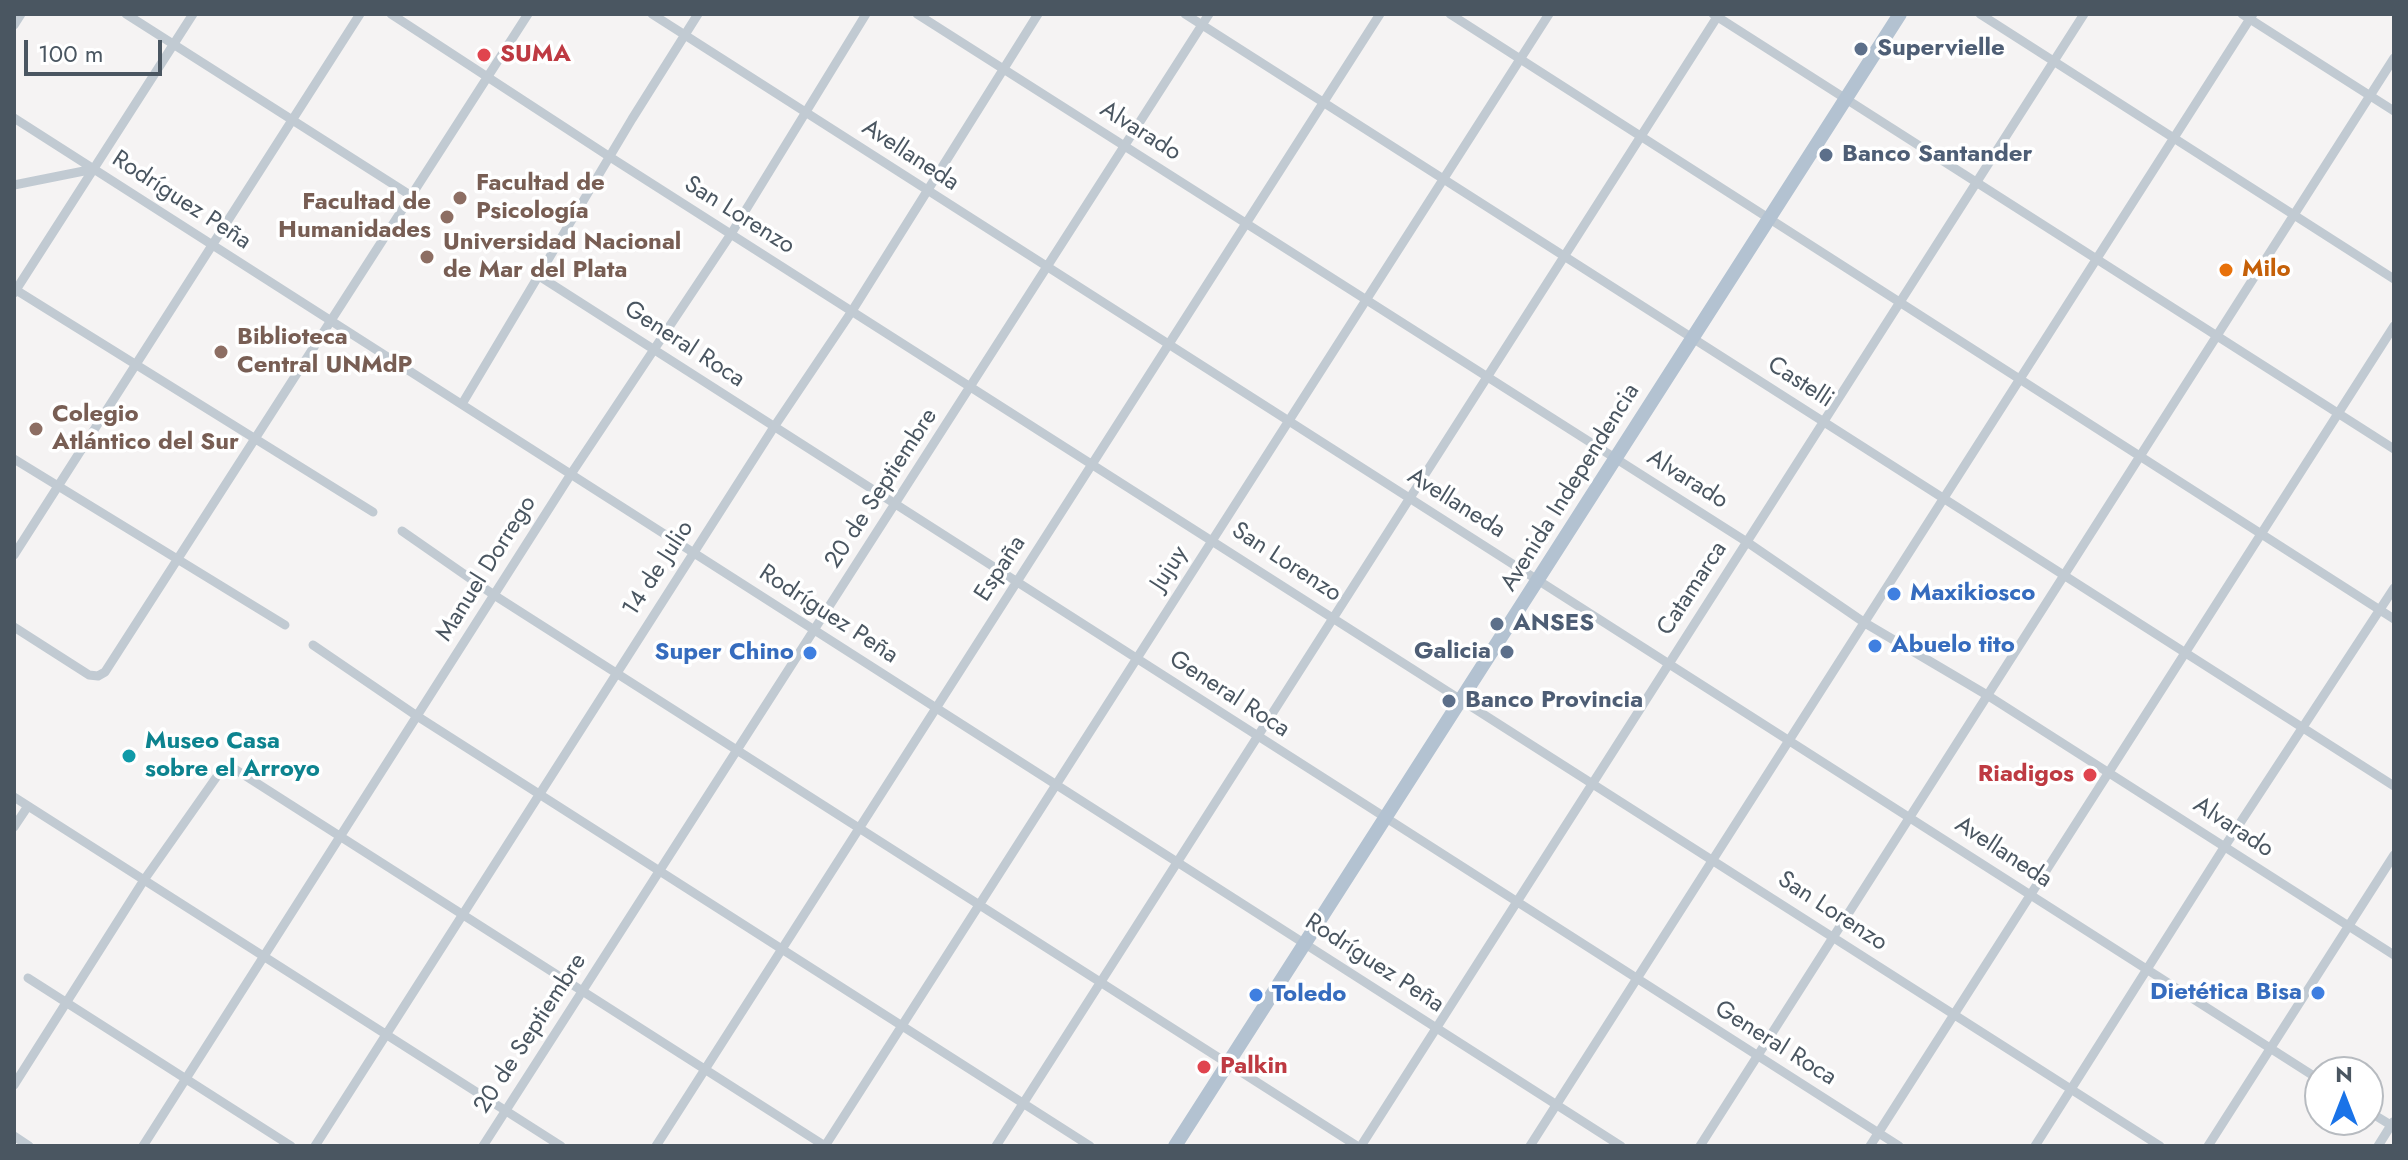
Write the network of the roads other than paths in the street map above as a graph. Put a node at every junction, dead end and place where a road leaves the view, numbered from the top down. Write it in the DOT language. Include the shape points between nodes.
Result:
graph roads {
  1 [pos="21,14"];
  2 [pos="126,14"];
  3 [pos="193,14"];
  4 [pos="360,14"];
  5 [pos="391,14"];
  6 [pos="528,14"];
  7 [pos="652,14"];
  8 [pos="698,14"];
  9 [pos="866,14"];
  10 [pos="917,14"];
  11 [pos="1038,14"];
  12 [pos="1185,14"];
  13 [pos="1209,14"];
  14 [pos="1380,14"];
  15 [pos="1450,14"];
  16 [pos="1549,14"];
  17 [pos="1900,14"];
  18 [pos="1980,14"];
  19 [pos="2084,14"];
  20 [pos="1716,15"];
  21 [pos="2248,16"];
  22 [pos="14,25"];
  23 [pos="1202,25"];
  24 [pos="685,35"];
  25 [pos="173,44"];
  26 [pos="2394,58"];
  27 [pos="1520,59"];
  28 [pos="2054,61"];
  29 [pos="1003,69"];
  30 [pos="488,77"];
  31 [pos="2370,95"];
  32 [pos="1846,99"];
  33 [pos="1324,102"];
  34 [pos="2394,111"];
  35 [pos="804,112"];
  36 [pos="14,118"];
  37 [pos="292,119"];
  38 [pos="1641,136"];
  39 [pos="2174,138"];
  40 [pos="1125,146"];
  41 [pos="610,157"];
  42 [pos="94,169"];
  43 [pos="1443,179"];
  44 [pos="1976,182"];
  45 [pos="14,185"];
  46 [pos="925,190"];
  47 [pos="410,195"];
  48 [pos="2294,215"];
  49 [pos="1769,218"];
  50 [pos="1246,223"];
  51 [pos="731,234"];
  52 [pos="212,245"];
  53 [pos="1564,256"];
  54 [pos="2097,259"];
  55 [pos="1047,268"];
  56 [pos="539,276"];
  57 [pos="2394,279"];
  58 [pos="15,291"];
  59 [pos="1366,300"];
  60 [pos="1900,302"];
  61 [pos="852,311"];
  62 [pos="330,319"];
  63 [pos="2394,326"];
  64 [pos="2216,336"];
  65 [pos="1693,338"];
  66 [pos="1169,345"];
  67 [pos="654,351"];
  68 [pos="135,365"];
  69 [pos="1487,377"];
  70 [pos="2020,379"];
  71 [pos="972,386"];
  72 [pos="462,404"];
  73 [pos="2338,413"];
  74 [pos="1289,421"];
  75 [pos="1824,421"];
  76 [pos="774,427"];
  77 [pos="254,439"];
  78 [pos="2394,449"];
  79 [pos="2140,456"];
  80 [pos="14,459"];
  81 [pos="1615,459"];
  82 [pos="1093,463"];
  83 [pos="571,474"];
  84 [pos="57,487"];
  85 [pos="1410,498"];
  86 [pos="1944,499"];
  87 [pos="895,504"];
  88 [pos="373,512"];
  89 [pos="402,531"];
  90 [pos="2261,534"];
  91 [pos="1212,540"];
  92 [pos="1747,542"];
  93 [pos="694,553"];
  94 [pos="14,555"];
  95 [pos="178,559"];
  96 [pos="2064,575"];
  97 [pos="1539,580"];
  98 [pos="1016,582"];
  99 [pos="2394,588"];
  100 [pos="494,595"];
  101 [pos="2380,610"];
  102 [pos="1334,617"];
  103 [pos="2394,619"];
  104 [pos="1865,623"];
  105 [pos="285,625"];
  106 [pos="14,627"];
  107 [pos="814,630"];
  108 [pos="313,645"];
  109 [pos="2185,652"];
  110 [pos="1136,659"];
  111 [pos="1669,663"];
  112 [pos="617,673"];
  113 [pos="1987,695"];
  114 [pos="1461,700"];
  115 [pos="936,708"];
  116 [pos="417,716"];
  117 [pos="2304,729"];
  118 [pos="1257,737"];
  119 [pos="1790,740"];
  120 [pos="737,750"];
  121 [pos="2109,772"];
  122 [pos="1593,783"];
  123 [pos="1056,784"];
  124 [pos="2394,786"];
  125 [pos="539,794"];
  126 [pos="14,797"];
  127 [pos="28,806"];
  128 [pos="1909,817"];
  129 [pos="1385,819"];
  130 [pos="14,827"];
  131 [pos="859,828"];
  132 [pos="340,836"];
  133 [pos="2225,846"];
  134 [pos="2394,855"];
  135 [pos="1713,860"];
  136 [pos="1178,862"];
  137 [pos="659,871"];
  138 [pos="144,880"];
  139 [pos="2031,895"];
  140 [pos="1516,903"];
  141 [pos="979,904"];
  142 [pos="463,914"];
  143 [pos="2349,926"];
  144 [pos="1833,937"];
  145 [pos="1305,943"];
  146 [pos="782,949"];
  147 [pos="2394,955"];
  148 [pos="264,956"];
  149 [pos="2147,969"];
  150 [pos="28,978"];
  151 [pos="1636,980"];
  152 [pos="1101,982"];
  153 [pos="582,991"];
  154 [pos="67,1002"];
  155 [pos="1954,1014"];
  156 [pos="902,1026"];
  157 [pos="1436,1027"];
  158 [pos="386,1034"];
  159 [pos="2271,1048"];
  160 [pos="1757,1056"];
  161 [pos="1228,1064"];
  162 [pos="705,1069"];
  163 [pos="2304,1070"];
  164 [pos="186,1079"];
  165 [pos="14,1085"];
  166 [pos="2071,1089"];
  167 [pos="1023,1103"];
  168 [pos="1557,1104"];
  169 [pos="506,1110"];
  170 [pos="2393,1124"];
  171 [pos="1878,1133"];
  172 [pos="14,1136"];
  173 [pos="29,1146"];
  174 [pos="143,1146"];
  175 [pos="291,1146"];
  176 [pos="315,1146"];
  177 [pos="483,1146"];
  178 [pos="561,1146"];
  179 [pos="656,1146"];
  180 [pos="825,1146"];
  181 [pos="996,1146"];
  182 [pos="1090,1146"];
  183 [pos="1175,1146"];
  184 [pos="1359,1146"];
  185 [pos="1530,1146"];
  186 [pos="1621,1146"];
  187 [pos="1700,1146"];
  188 [pos="1870,1146"];
  189 [pos="1899,1146"];
  190 [pos="2035,1146"];
  191 [pos="2160,1146"];
  192 [pos="2208,1146"];
  193 [pos="2378,1146"];
  1 -- 22 [label="street"];
  2 -- 25 [label="street"];
  3 -- 25 [label="street"];
  4 -- 37 [label="street"];
  5 -- 30 [label="street, San Lorenzo"];
  6 -- 30 [label="street"];
  7 -- 24 [label="street, Avellaneda"];
  8 -- 24 [label="street"];
  9 -- 35 [label="street, Manuel Dorrego"];
  10 -- 29 [label="street, Alvarado"];
  11 -- 29 [label="street, 14 de Julio"];
  12 -- 23 [label="street, Castelli"];
  13 -- 23 [label="street, 20 de Septiembre"];
  14 -- 33 [label="street, España"];
  15 -- 27 [label="street"];
  16 -- 27 [label="street, Jujuy"];
  17 -- 32 [label="main road, Avenida Independencia"];
  18 -- 28 [label="street"];
  19 -- 28 [label="street, Catamarca"];
  20 -- 32 [label="street"];
  20 -- 38 [label="street"];
  21 -- 31 [label="street"];
  21 -- 39 [label="street"];
  23 -- 33 [label="street, Castelli"];
  23 -- 40 [label="street, 20 de Septiembre"];
  24 -- 35 [label="street, Avellaneda"];
  24 -- 41 [label="street"];
  25 -- 37 [label="street"];
  25 -- 42 [label="street"];
  26 -- 31 [label="street"];
  27 -- 38 [label="street"];
  27 -- 43 [label="street, Jujuy"];
  28 -- 39 [label="street"];
  28 -- 44 [label="street, Catamarca"];
  29 -- 40 [label="street, Alvarado"];
  29 -- 46 [label="street, 14 de Julio"];
  30 -- 41 [label="street, San Lorenzo"];
  30 -- 47 [label="street"];
  31 -- 34 [label="street"];
  31 -- 48 [label="street"];
  32 -- 44 [label="street"];
  32 -- 49 [label="main road, Avenida Independencia"];
  33 -- 43 [label="street, Castelli"];
  33 -- 50 [label="street, España"];
  35 -- 46 [label="street, Avellaneda"];
  35 -- 51 [label="street, Manuel Dorrego"];
  36 -- 42 [label="street, Rodríguez Peña"];
  37 -- 47 [label="street"];
  37 -- 52 [label="street"];
  38 -- 49 [label="street"];
  38 -- 53 [label="street"];
  39 -- 48 [label="street"];
  39 -- 54 [label="street"];
  40 -- 50 [label="street, Alvarado"];
  40 -- 55 [label="street, 20 de Septiembre"];
  41 -- 51 [label="street, San Lorenzo"];
  41 -- 56 [label="street"];
  42 -- 45 [label="street"];
  42 -- 52 [label="street, Rodríguez Peña"];
  42 -- 58 [label="street"];
  43 -- 53 [label="street, Castelli"];
  43 -- 59 [label="street, Jujuy"];
  44 -- 54 [label="street"];
  44 -- 60 [label="street, Catamarca"];
  46 -- 55 [label="street, Avellaneda"];
  46 -- 61 [label="street, 14 de Julio"];
  47 -- 62 [label="street"];
  48 -- 57 [label="street"];
  48 -- 64 [label="street"];
  49 -- 60 [label="street"];
  49 -- 65 [label="main road, Avenida Independencia"];
  50 -- 59 [label="street, Alvarado"];
  50 -- 66 [label="street, España"];
  51 -- 61 [label="street, San Lorenzo"];
  51 -- 67 [label="street, Manuel Dorrego"];
  52 -- 62 [label="street, Rodríguez Peña"];
  52 -- 68 [label="street"];
  53 -- 65 [label="street, Castelli"];
  53 -- 69 [label="street"];
  54 -- 64 [label="street"];
  54 -- 70 [label="street"];
  55 -- 66 [label="street, Avellaneda"];
  55 -- 71 [label="street, 20 de Septiembre"];
  56 -- 67 [label="street, General Roca"];
  56 -- 72 [label="street"];
  58 -- 68 [label="street"];
  59 -- 69 [label="street, Alvarado"];
  59 -- 74 [label="street, Jujuy"];
  60 -- 70 [label="street"];
  60 -- 75 [label="street, Catamarca"];
  61 -- 71 [label="street, San Lorenzo"];
  61 -- 76 [label="street, 14 de Julio"];
  62 -- 72 [label="street, Rodríguez Peña"];
  62 -- 77 [label="street"];
  63 -- 73 [label="street"];
  64 -- 73 [label="street"];
  64 -- 79 [label="street"];
  65 -- 75 [label="street, Castelli"];
  65 -- 81 [label="main road, Avenida Independencia"];
  66 -- 74 [label="street, Avellaneda"];
  66 -- 82 [label="street, España"];
  67 -- 76 [label="street, General Roca"];
  67 -- 83 [label="street, Manuel Dorrego"];
  68 -- 77 [label="street"];
  68 -- 84 [label="street"];
  69 -- 81 [label="street, Alvarado"];
  69 -- 85 [label="street"];
  70 -- 79 [label="street"];
  70 -- 86 [label="street"];
  71 -- 82 [label="street, San Lorenzo"];
  71 -- 87 [label="street, 20 de Septiembre"];
  72 -- 83 [label="street, Rodríguez Peña"];
  73 -- 78 [label="street"];
  73 -- 90 [label="street"];
  74 -- 85 [label="street, Avellaneda"];
  74 -- 91 [label="street, Jujuy"];
  75 -- 86 [label="street, Castelli"];
  75 -- 92 [label="street, Catamarca"];
  76 -- 87 [label="street, General Roca"];
  76 -- 93 [label="street, 14 de Julio"];
  77 -- 88 [label="street"];
  77 -- 95 [label="street"];
  79 -- 90 [label="street"];
  79 -- 96 [label="street"];
  80 -- 84 [label="street"];
  81 -- 92 [label="street, Alvarado"];
  81 -- 97 [label="main road, Avenida Independencia"];
  82 -- 91 [label="street, San Lorenzo"];
  82 -- 98 [label="street, España"];
  83 -- 93 [label="street, Rodríguez Peña"];
  83 -- 100 [label="street, Manuel Dorrego"];
  84 -- 94 [label="street"];
  84 -- 95 [label="street"];
  85 -- 97 [label="street, Avellaneda"];
  85 -- 102 [label="street"];
  86 -- 96 [label="street, Castelli"];
  86 -- 104 [label="street"];
  87 -- 98 [label="street, General Roca"];
  87 -- 107 [label="street, 20 de Septiembre"];
  89 -- 100 [label="street"];
  90 -- 101 [label="street"];
  90 -- 109 [label="street"];
  91 -- 102 [label="street, San Lorenzo"];
  91 -- 110 [label="street, Jujuy"];
  92 -- 104 [label="street, Alvarado"];
  92 -- 111 [label="street, Catamarca"];
  93 -- 107 [label="street, Rodríguez Peña"];
  93 -- 112 [label="street, 14 de Julio"];
  95 -- 105 [label="street"];
  95 -- 106 [label="street" via="98,676"];
  96 -- 109 [label="street, Castelli"];
  96 -- 113 [label="street"];
  97 -- 111 [label="street, Avellaneda"];
  97 -- 114 [label="main road, Avenida Independencia"];
  98 -- 110 [label="street, General Roca"];
  98 -- 115 [label="street, España"];
  99 -- 101 [label="street"];
  100 -- 112 [label="street"];
  100 -- 116 [label="street, Manuel Dorrego"];
  101 -- 103 [label="street"];
  101 -- 117 [label="street"];
  102 -- 114 [label="street, San Lorenzo"];
  102 -- 118 [label="street"];
  104 -- 113 [label="street, Alvarado"];
  104 -- 119 [label="street"];
  107 -- 115 [label="street, Rodríguez Peña"];
  107 -- 120 [label="street, 20 de Septiembre"];
  108 -- 116 [label="street"];
  109 -- 117 [label="street, Castelli"];
  109 -- 121 [label="street"];
  110 -- 118 [label="street, General Roca"];
  110 -- 123 [label="street, Jujuy"];
  111 -- 119 [label="street, Avellaneda"];
  111 -- 122 [label="street, Catamarca"];
  112 -- 120 [label="street"];
  112 -- 125 [label="street, 14 de Julio"];
  113 -- 121 [label="street, Alvarado"];
  113 -- 128 [label="street"];
  114 -- 122 [label="street, San Lorenzo"];
  114 -- 129 [label="main road, Avenida Independencia"];
  115 -- 123 [label="street, Rodríguez Peña"];
  115 -- 131 [label="street, España"];
  116 -- 125 [label="street"];
  116 -- 132 [label="street, Manuel Dorrego"];
  117 -- 124 [label="street, Castelli"];
  117 -- 133 [label="street"];
  118 -- 129 [label="street, General Roca"];
  118 -- 136 [label="street"];
  119 -- 128 [label="street, Avellaneda"];
  119 -- 135 [label="street"];
  120 -- 131 [label="street"];
  120 -- 137 [label="street, 20 de Septiembre"];
  121 -- 133 [label="street, Alvarado"];
  121 -- 139 [label="street"];
  122 -- 135 [label="street, San Lorenzo"];
  122 -- 140 [label="street, Catamarca"];
  123 -- 136 [label="street, Rodríguez Peña"];
  123 -- 141 [label="street, Jujuy"];
  125 -- 137 [label="street"];
  125 -- 142 [label="street, 14 de Julio"];
  126 -- 127 [label="street"];
  127 -- 130 [label="street"];
  127 -- 138 [label="street"];
  128 -- 139 [label="street, Avellaneda"];
  128 -- 144 [label="street"];
  129 -- 140 [label="street, General Roca"];
  129 -- 145 [label="main road, Avenida Independencia"];
  131 -- 141 [label="street"];
  131 -- 146 [label="street, España"];
  132 -- 138 [label="street" via="226,766"];
  132 -- 142 [label="street"];
  132 -- 148 [label="street, Manuel Dorrego"];
  133 -- 143 [label="street, Alvarado"];
  133 -- 149 [label="street"];
  134 -- 143 [label="street"];
  135 -- 144 [label="street, San Lorenzo"];
  135 -- 151 [label="street"];
  136 -- 145 [label="street, Rodríguez Peña"];
  136 -- 152 [label="street"];
  137 -- 146 [label="street"];
  137 -- 153 [label="street, 20 de Septiembre"];
  138 -- 148 [label="street"];
  138 -- 154 [label="street"];
  139 -- 149 [label="street, Avellaneda"];
  139 -- 155 [label="street"];
  140 -- 151 [label="street, General Roca"];
  140 -- 157 [label="street, Catamarca"];
  141 -- 152 [label="street"];
  141 -- 156 [label="street, Jujuy"];
  142 -- 153 [label="street"];
  142 -- 158 [label="street, 14 de Julio"];
  143 -- 147 [label="street, Alvarado"];
  143 -- 159 [label="street"];
  144 -- 155 [label="street, San Lorenzo"];
  144 -- 160 [label="street"];
  145 -- 157 [label="street, Rodríguez Peña"];
  145 -- 161 [label="main road, Avenida Independencia"];
  146 -- 156 [label="street"];
  146 -- 162 [label="street, España"];
  148 -- 158 [label="street"];
  148 -- 164 [label="street, Manuel Dorrego"];
  149 -- 159 [label="street, Avellaneda"];
  149 -- 166 [label="street"];
  150 -- 154 [label="street"];
  151 -- 160 [label="street, General Roca"];
  151 -- 168 [label="street"];
  152 -- 161 [label="street"];
  152 -- 167 [label="street"];
  153 -- 162 [label="street"];
  153 -- 169 [label="street, 20 de Septiembre"];
  154 -- 164 [label="street"];
  154 -- 165 [label="street"];
  155 -- 166 [label="street, San Lorenzo"];
  155 -- 171 [label="street"];
  156 -- 167 [label="street"];
  156 -- 180 [label="street, Jujuy"];
  157 -- 168 [label="street, Rodríguez Peña"];
  157 -- 184 [label="street, Catamarca"];
  158 -- 169 [label="street"];
  158 -- 176 [label="street, 14 de Julio"];
  159 -- 163 [label="street, Avellaneda"];
  159 -- 192 [label="street"];
  160 -- 171 [label="street, General Roca"];
  160 -- 187 [label="street"];
  161 -- 183 [label="main road, Avenida Independencia"];
  161 -- 184 [label="street"];
  162 -- 179 [label="street, España"];
  162 -- 180 [label="street"];
  164 -- 174 [label="street, Manuel Dorrego"];
  164 -- 175 [label="street"];
  166 -- 190 [label="street"];
  166 -- 191 [label="street, San Lorenzo"];
  167 -- 181 [label="street"];
  167 -- 182 [label="street"];
  168 -- 185 [label="street"];
  168 -- 186 [label="street, Rodríguez Peña"];
  169 -- 177 [label="street, 20 de Septiembre"];
  169 -- 178 [label="street"];
  170 -- 193 [label="street"];
  171 -- 188 [label="street"];
  171 -- 189 [label="street, General Roca"];
  172 -- 173 [label="street"];
}
